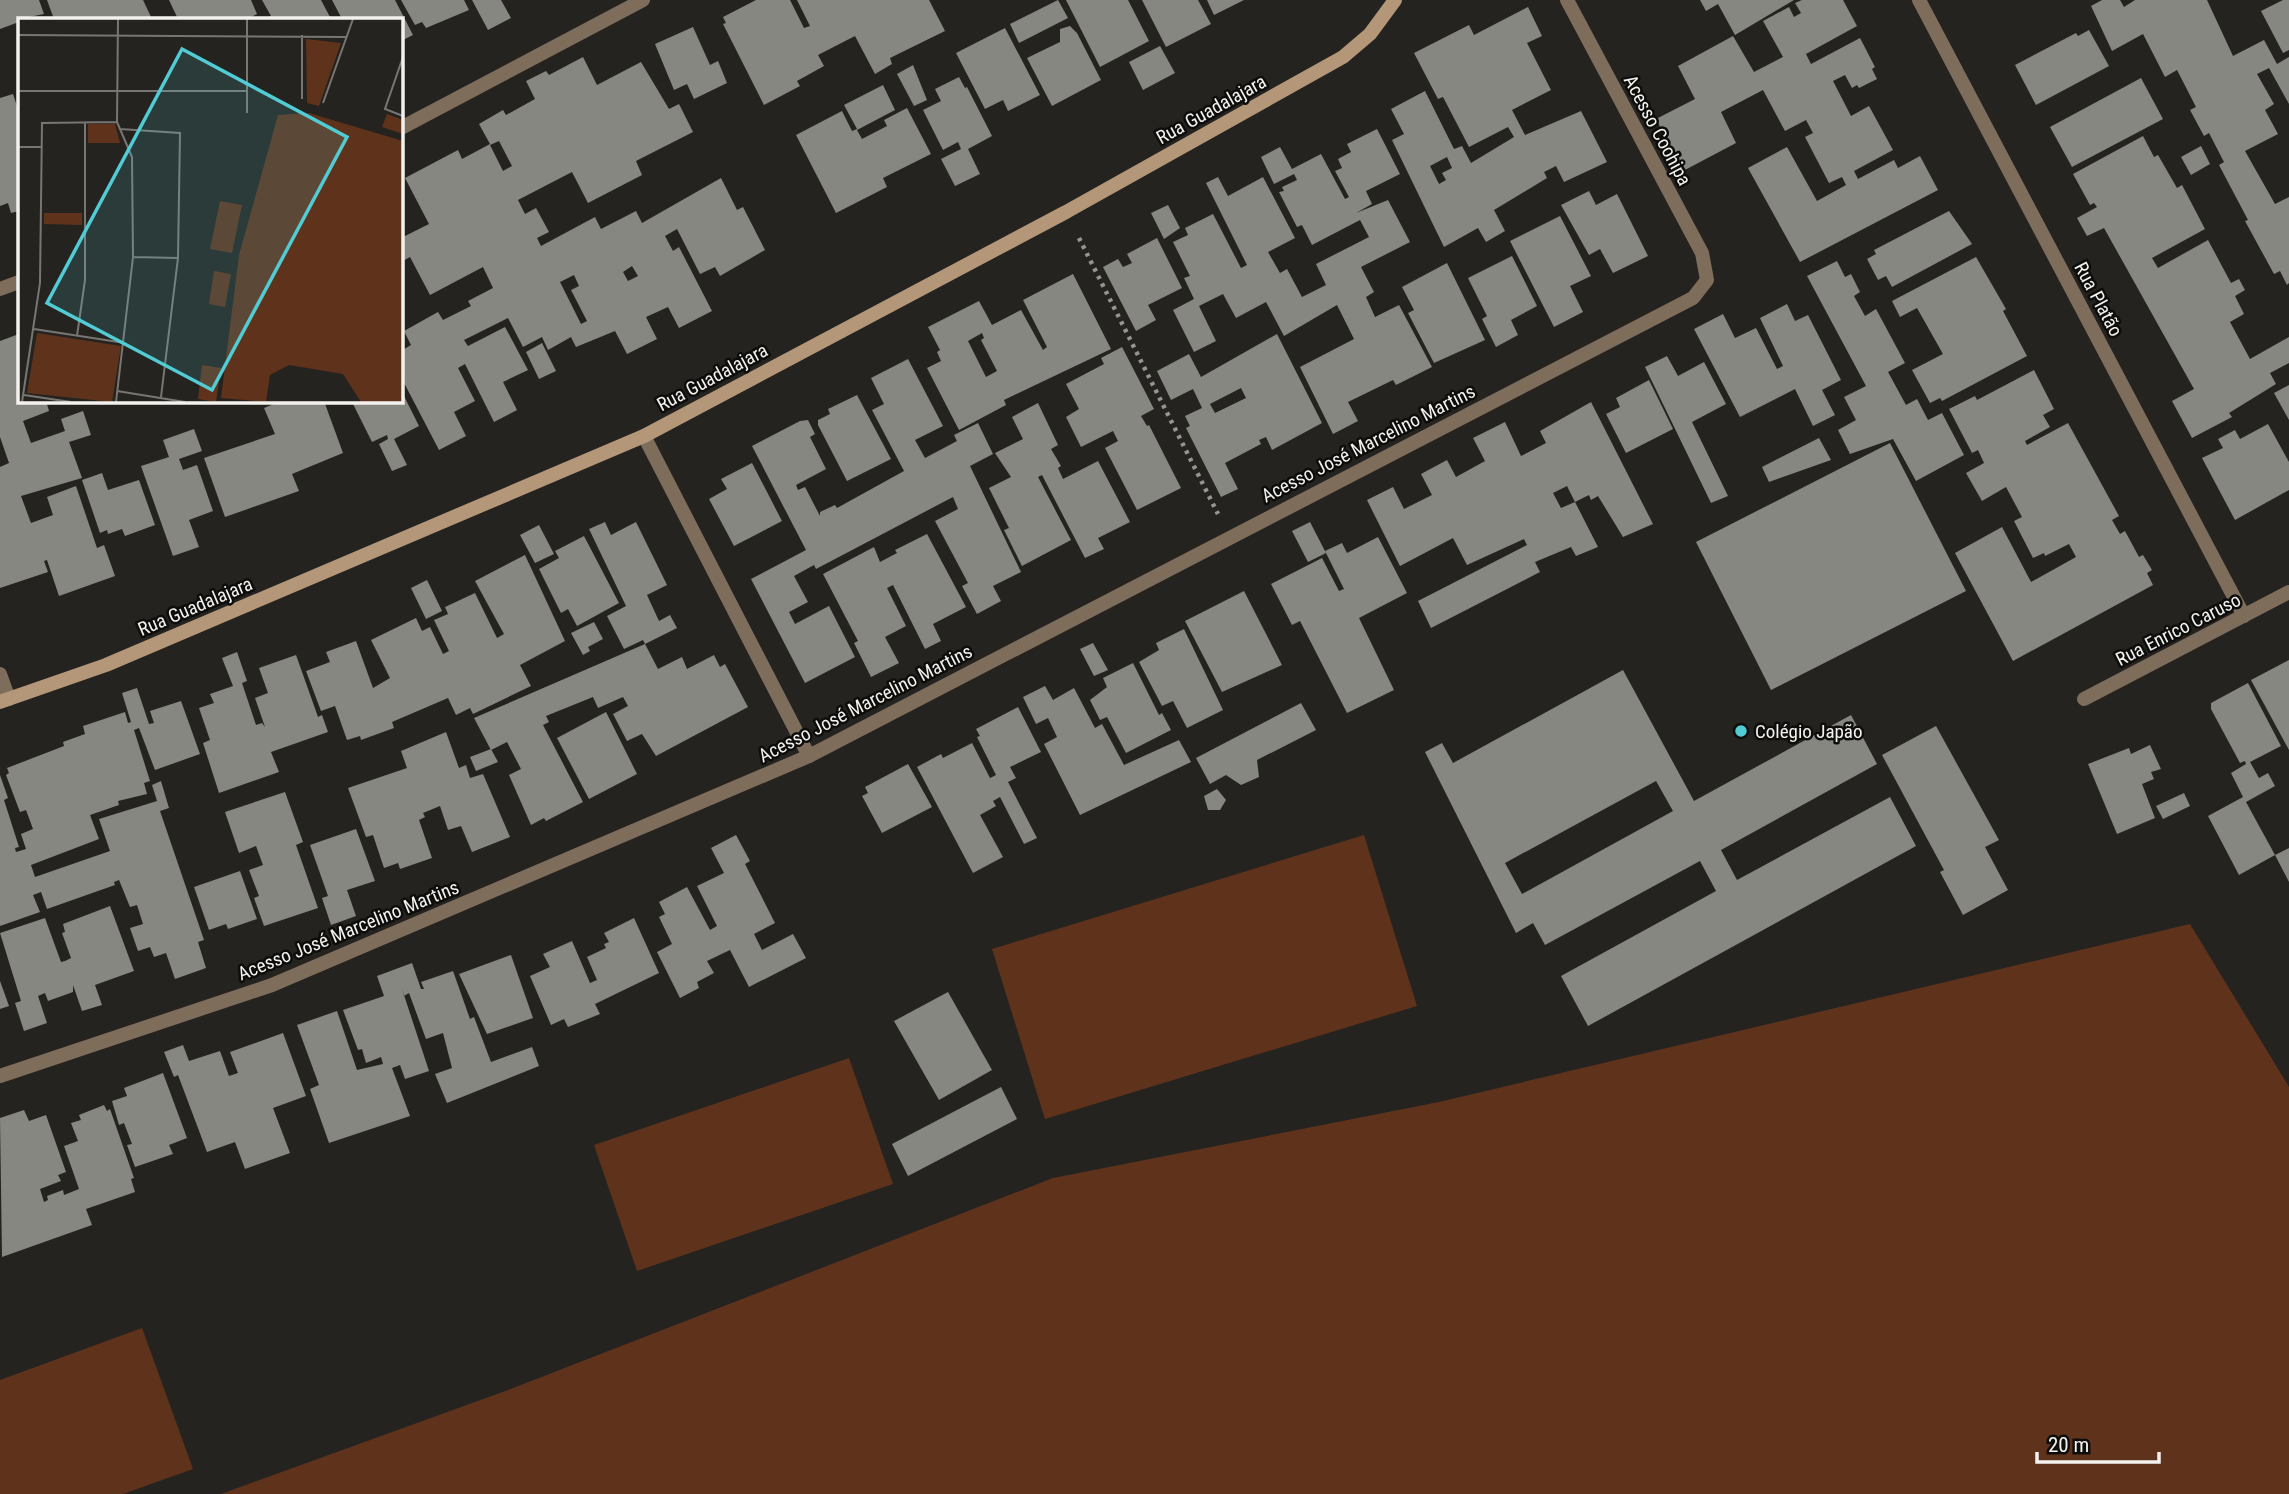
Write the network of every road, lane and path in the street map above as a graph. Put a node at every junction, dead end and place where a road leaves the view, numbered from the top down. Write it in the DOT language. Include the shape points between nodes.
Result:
graph roads {
  1 [pos="643,0"];
  2 [pos="1395,0"];
  3 [pos="1567,0"];
  4 [pos="1919,0"];
  5 [pos="402,127"];
  6 [pos="1066,212"];
  7 [pos="1707,281"];
  8 [pos="18,282"];
  9 [pos="0,289"];
  10 [pos="644,436"];
  11 [pos="1229,536"];
  12 [pos="2289,592"];
  13 [pos="2244,616"];
  14 [pos="0,674"];
  15 [pos="2084,699"];
  16 [pos="4,701"];
  17 [pos="809,756"];
  18 [pos="0,1076"];
  1 -- 5 [label="street"];
  2 -- 6 [label="main road, Rua Guadalajara" via="1370,34 1343,57"];
  3 -- 7 [label="street, Acesso Coohipa" via="1702,253"];
  4 -- 13 [label="street, Rua Platão"];
  6 -- 10 [label="main road, Rua Guadalajara"];
  6 -- 11 [label="path"];
  7 -- 11 [label="street, Acesso José Marcelino Martins" via="1693,298"];
  8 -- 9 [label="street"];
  10 -- 16 [label="main road, Rua Guadalajara" via="106,665"];
  10 -- 17 [label="street"];
  11 -- 17 [label="street, Acesso José Marcelino Martins"];
  12 -- 13 [label="street, Rua Enrico Caruso"];
  13 -- 15 [label="street, Rua Enrico Caruso"];
  14 -- 16 [label="street"];
  17 -- 18 [label="street, Acesso José Marcelino Martins" via="272,985"];
}
